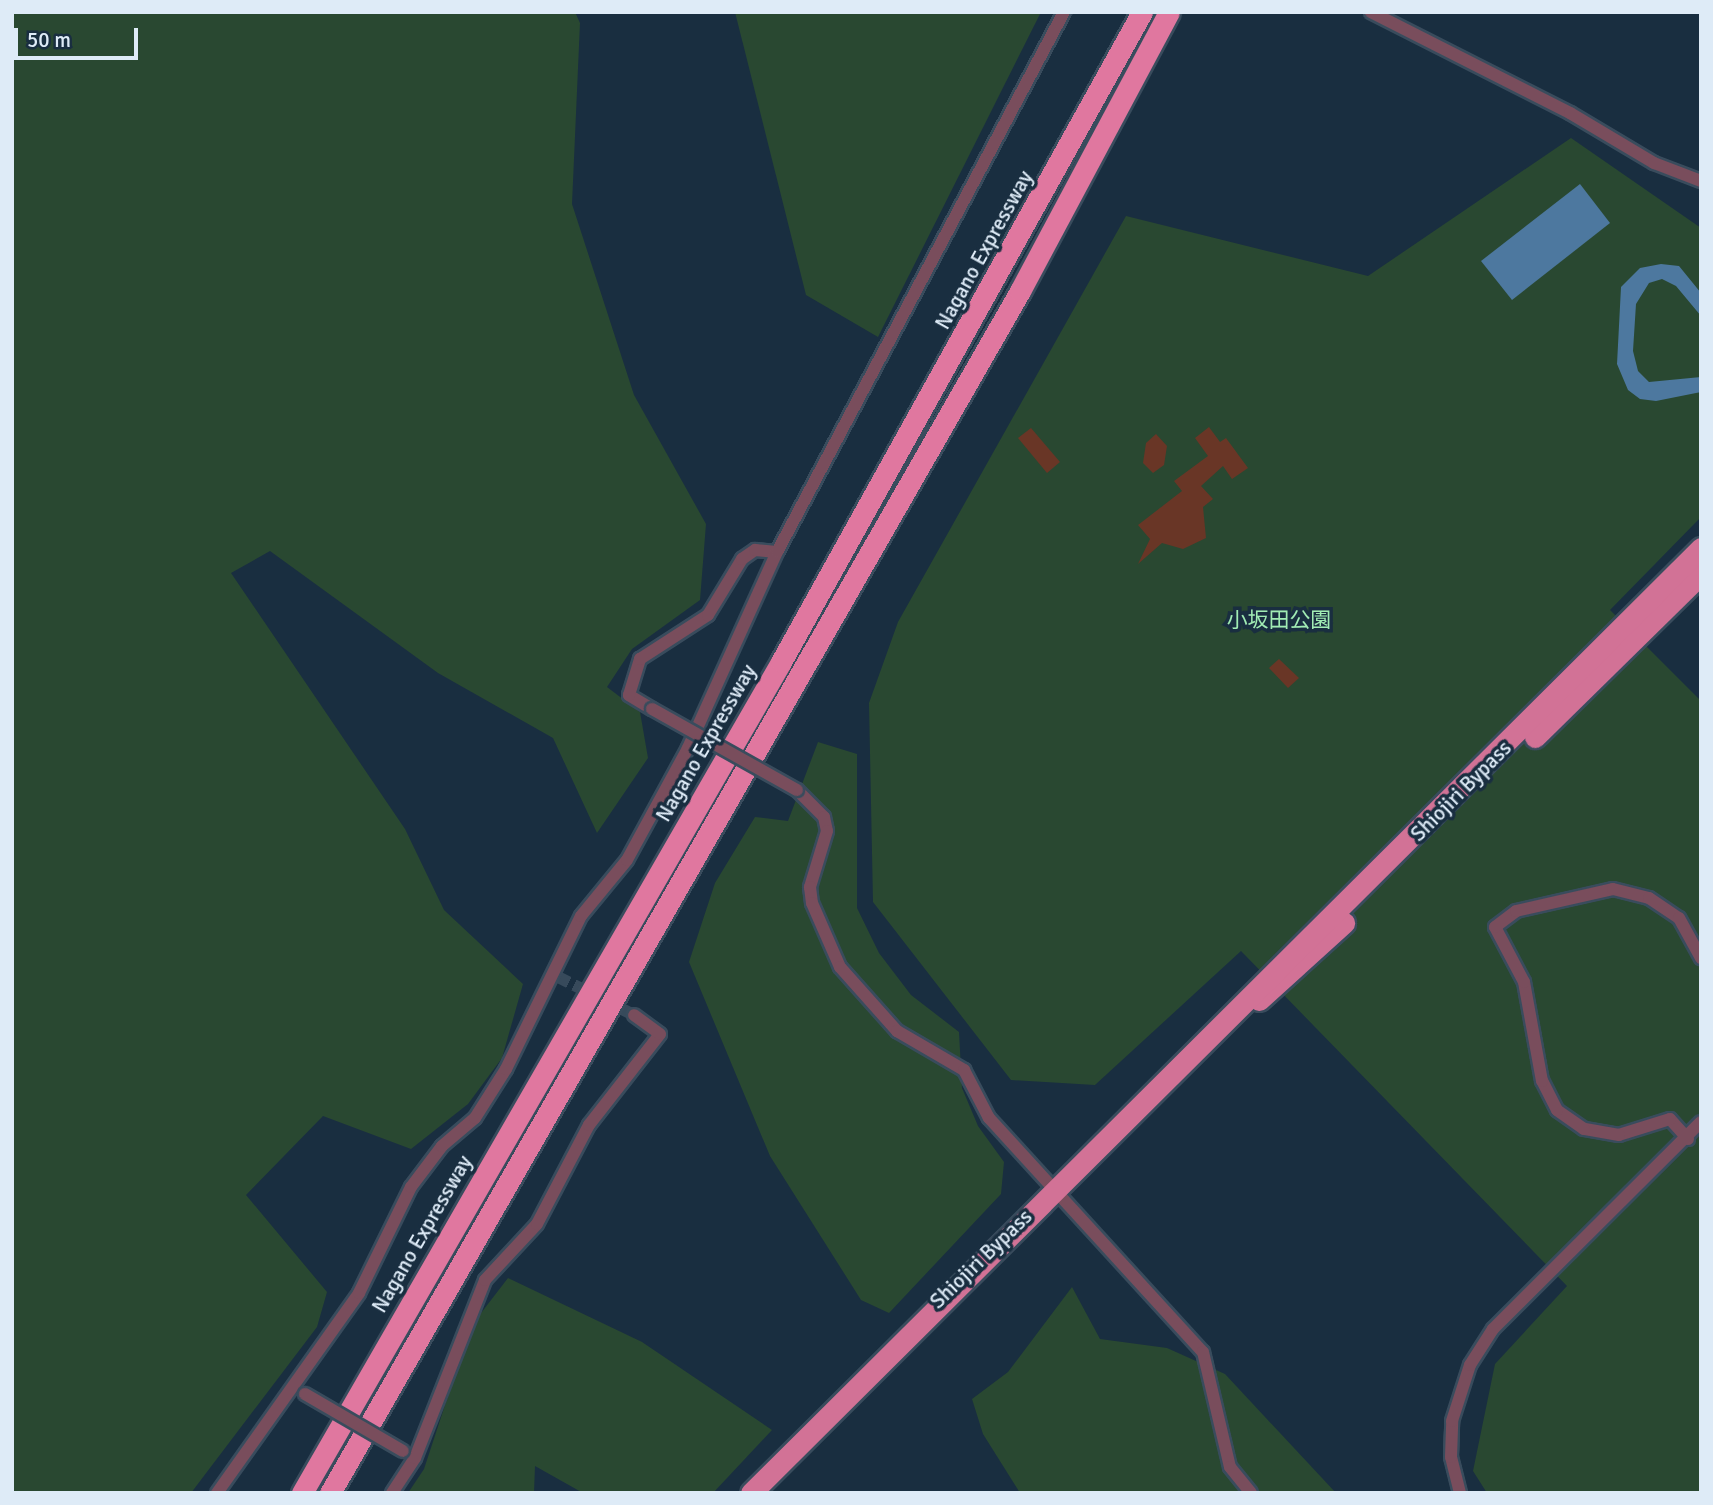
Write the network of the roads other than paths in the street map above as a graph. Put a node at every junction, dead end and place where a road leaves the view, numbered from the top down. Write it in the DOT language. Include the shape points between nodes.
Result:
graph roads {
  1 [pos="1064,12"];
  2 [pos="1142,12"];
  3 [pos="1169,12"];
  4 [pos="1371,12"];
  5 [pos="1701,181"];
  6 [pos="1701,548"];
  7 [pos="777,552"];
  8 [pos="1701,574"];
  9 [pos="1701,958"];
  10 [pos="634,1015"];
  11 [pos="1218,1030"];
  12 [pos="1701,1122"];
  13 [pos="1689,1139"];
  14 [pos="1054,1188"];
  15 [pos="293,1387"];
  16 [pos="415,1458"];
  17 [pos="217,1493"];
  18 [pos="302,1493"];
  19 [pos="330,1493"];
  20 [pos="393,1493"];
  21 [pos="751,1493"];
  22 [pos="1251,1493"];
  23 [pos="1460,1493"];
  1 -- 7 [label="street"];
  2 -- 18 [label="highway, Nagano Expressway" via="781,662"];
  3 -- 19 [label="highway" via="1013,303"];
  4 -- 5 [label="street" via="1570,113 1654,163"];
  6 -- 11 [label="highway, Shiojiri Bypass"];
  7 -- 14 [label="street, bridge" via="755,550 742,559 708,615 640,659 629,695 797,790 824,817 827,831 810,887 812,903 839,967 862,998 897,1031 964,1070 989,1118"];
  7 -- 15 [label="street" via="676,770 627,860 582,916 506,1069 475,1118 442,1146 411,1187 359,1293"];
  8 -- 11 [label="highway, Shiojiri Bypass" via="1283,983"];
  9 -- 13 [label="street" via="1679,918 1649,898 1613,889 1550,900 1516,911 1495,926 1524,982 1542,1081 1557,1110 1584,1129 1619,1135 1670,1119"];
  10 -- 16 [label="street" via="660,1034 594,1117 537,1224 485,1280"];
  11 -- 14 [label="highway, Shiojiri Bypass"];
  12 -- 13 [label="street"];
  13 -- 23 [label="street" via="1493,1329 1470,1365 1452,1421 1451,1457"];
  14 -- 21 [label="highway, Shiojiri Bypass"];
  14 -- 22 [label="street" via="1203,1352 1230,1467"];
  15 -- 16 [label="street, bridge"];
  15 -- 17 [label="street"];
  16 -- 20 [label="street"];
}
